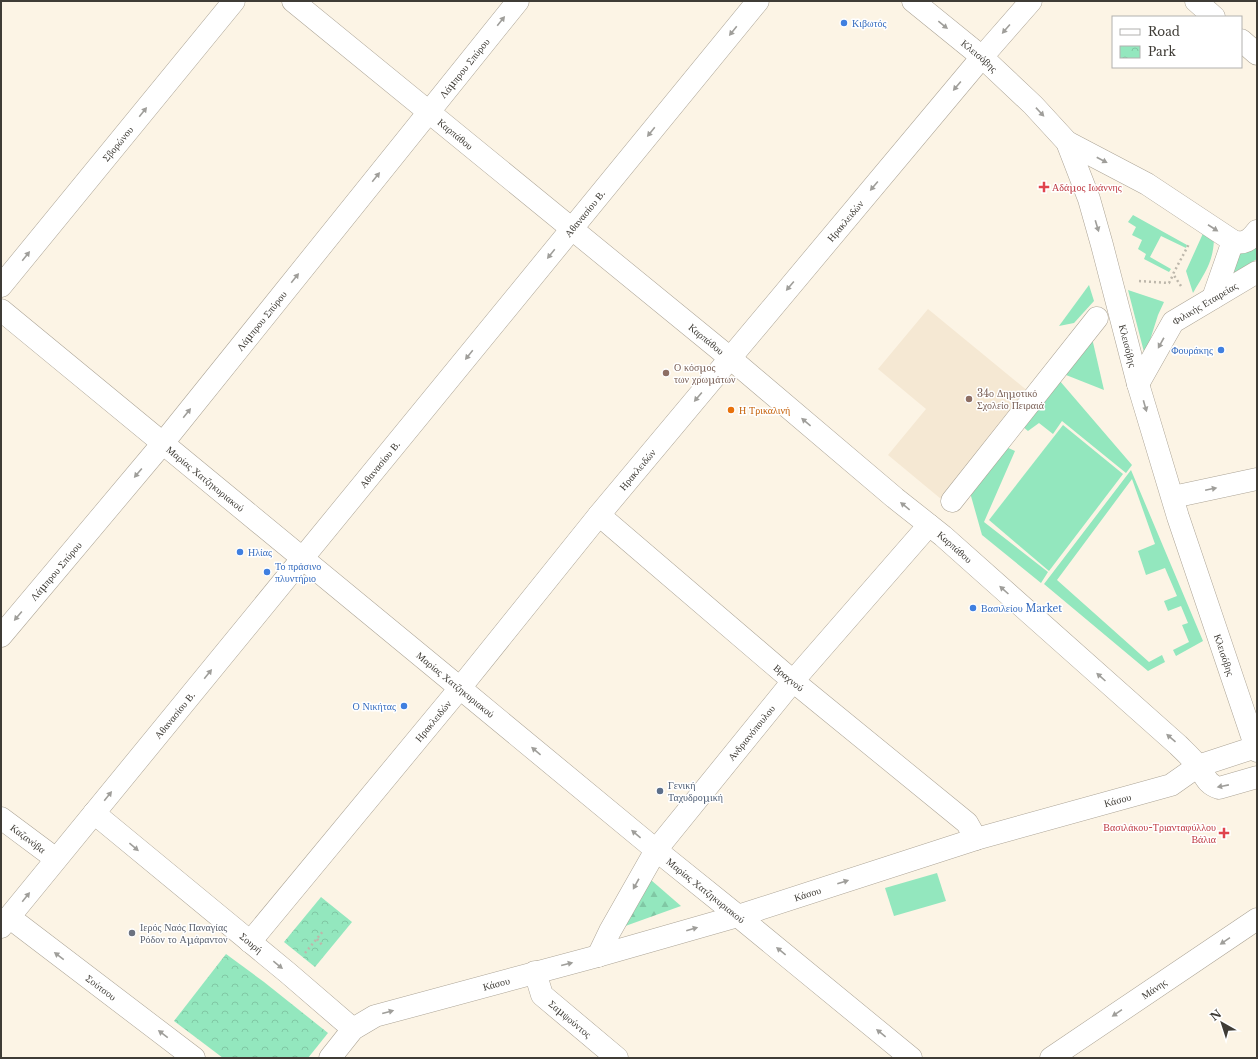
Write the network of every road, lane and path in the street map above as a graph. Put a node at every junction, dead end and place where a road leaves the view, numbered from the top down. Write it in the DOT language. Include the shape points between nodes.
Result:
graph roads {
  1 [pos="234,1"];
  2 [pos="293,1"];
  3 [pos="518,1"];
  4 [pos="758,1"];
  5 [pos="913,1"];
  6 [pos="1031,1"];
  7 [pos="1196,1"];
  8 [pos="1213,16"];
  9 [pos="1242,41"];
  10 [pos="1257,54"];
  11 [pos="982,56"];
  12 [pos="428,112"];
  13 [pos="1067,142"];
  14 [pos="573,228"];
  15 [pos="1257,231"];
  16 [pos="1233,241"];
  17 [pos="1190,243"];
  18 [pos="1257,272"];
  19 [pos="1173,274"];
  20 [pos="1132,281"];
  21 [pos="1,286"];
  22 [pos="1182,287"];
  23 [pos="1213,298"];
  24 [pos="1,310"];
  25 [pos="1097,318"];
  26 [pos="730,358"];
  27 [pos="1138,384"];
  28 [pos="163,443"];
  29 [pos="1257,479"];
  30 [pos="1173,497"];
  31 [pos="952,500"];
  32 [pos="600,515"];
  33 [pos="928,525"];
  34 [pos="302,558"];
  35 [pos="1,636"];
  36 [pos="793,681"];
  37 [pos="460,688"];
  38 [pos="1257,748"];
  39 [pos="1198,766"];
  40 [pos="1257,777"];
  41 [pos="94,813"];
  42 [pos="1,818"];
  43 [pos="976,839"];
  44 [pos="656,850"];
  45 [pos="56,860"];
  46 [pos="738,916"];
  47 [pos="1257,919"];
  48 [pos="5,922"];
  49 [pos="317,939"];
  50 [pos="250,942"];
  51 [pos="323,946"];
  52 [pos="598,956"];
  53 [pos="535,972"];
  54 [pos="353,1029"];
  55 [pos="194,1058"];
  56 [pos="330,1058"];
  57 [pos="618,1058"];
  58 [pos="911,1058"];
  59 [pos="1051,1058"];
  21 -- 1 [label="street, Σβορώνου, one-way"];
  2 -- 12 [label="street, Καρπάθου"];
  12 -- 3 [label="street, Λάμπρου Σπύρου, one-way"];
  4 -- 14 [label="street, Αθανασίου Β., one-way"];
  5 -- 11 [label="street, Κλεισόβης, one-way"];
  6 -- 11 [label="street, Ηρακλειδών, one-way"];
  7 -- 8 [label="street"];
  9 -- 10 [label="street"];
  11 -- 13 [label="street, Κλεισόβης, one-way"];
  11 -- 26 [label="street, Ηρακλειδών, one-way"];
  12 -- 14 [label="street, Καρπάθου"];
  28 -- 12 [label="street, Λάμπρου Σπύρου, one-way"];
  13 -- 16 [label="street, one-way" via="1147,184"];
  13 -- 27 [label="street, Κλεισόβης, one-way" via="1089,199"];
  14 -- 26 [label="street, Καρπάθου"];
  14 -- 34 [label="street, Αθανασίου Β., one-way"];
  15 -- 16 [label="street" via="1242,243"];
  16 -- 23 [label="street"];
  17 -- 19 [label="path"];
  18 -- 23 [label="street, Φιλικής Εταιρείας"];
  19 -- 20 [label="path" via="1169,283"];
  19 -- 22 [label="path"];
  23 -- 27 [label="street, Φιλικής Εταιρείας, one-way" via="1173,322"];
  24 -- 28 [label="street, Μαρίας Χατζηκυριακού"];
  25 -- 31 [label="street"];
  26 -- 32 [label="street, Ηρακλειδών, one-way"];
  33 -- 26 [label="street, Καρπάθου, one-way"];
  27 -- 30 [label="street, Κλεισόβης, one-way"];
  28 -- 34 [label="street, Μαρίας Χατζηκυριακού"];
  28 -- 35 [label="street, Λάμπρου Σπύρου, one-way"];
  30 -- 29 [label="street, one-way"];
  30 -- 38 [label="street, Κλεισόβης"];
  32 -- 36 [label="street, Βραχνού"];
  32 -- 37 [label="street, Ηρακλειδών"];
  33 -- 36 [label="street, Ανδριανόπουλου"];
  39 -- 33 [label="street, Καρπάθου, one-way" via="1130,702"];
  34 -- 37 [label="street, Μαρίας Χατζηκυριακού"];
  41 -- 34 [label="street, Αθανασίου Β., one-way"];
  36 -- 43 [label="street, Βραχνού" via="967,823"];
  36 -- 44 [label="street, Ανδριανόπουλου"];
  44 -- 37 [label="street, Μαρίας Χατζηκυριακού, one-way"];
  37 -- 50 [label="street, Ηρακλειδών"];
  38 -- 39 [label="street, Κάσου"];
  40 -- 39 [label="street, Καρπάθου, one-way" via="1219,788 1206,779"];
  39 -- 43 [label="street, Κάσου" via="1171,785"];
  41 -- 45 [label="street, Αθανασίου Β."];
  41 -- 50 [label="street, Σουρή, one-way"];
  42 -- 45 [label="street, Καζανόβα"];
  46 -- 43 [label="street, Κάσου, one-way"];
  44 -- 46 [label="street, Μαρίας Χατζηκυριακού"];
  44 -- 52 [label="street, Ανδριανόπουλου, one-way"];
  48 -- 45 [label="street, Αθανασίου Β., one-way"];
  52 -- 46 [label="street, Κάσου, one-way"];
  58 -- 46 [label="street, Μαρίας Χατζηκυριακού, one-way"];
  47 -- 59 [label="street, Μάνης, one-way"];
  55 -- 48 [label="street, Σούτσου, one-way"];
  49 -- 51 [label="path"];
  50 -- 54 [label="street, Σουρή, one-way"];
  53 -- 52 [label="street, Κάσου, one-way"];
  54 -- 53 [label="street, Κάσου, one-way" via="375,1016"];
  53 -- 57 [label="street, Σαμψούντος" via="542,995"];
  54 -- 56 [label="street"];
}
